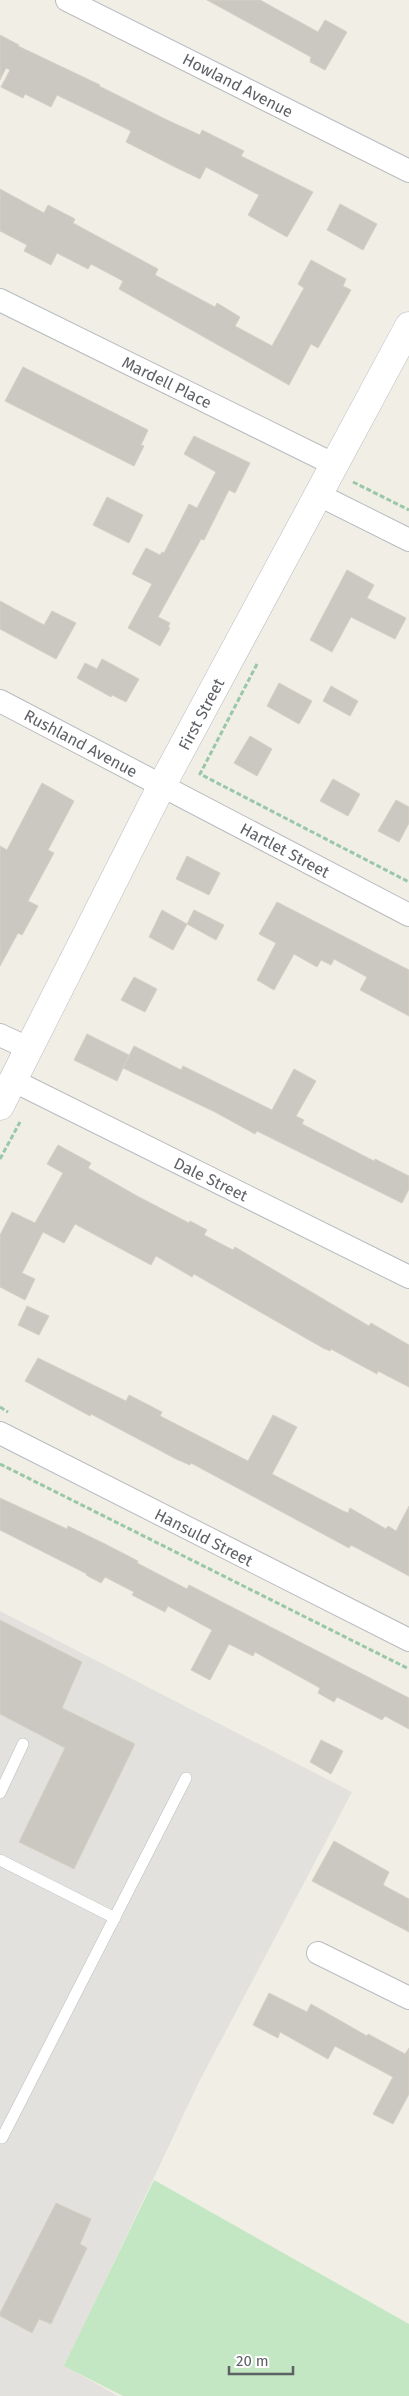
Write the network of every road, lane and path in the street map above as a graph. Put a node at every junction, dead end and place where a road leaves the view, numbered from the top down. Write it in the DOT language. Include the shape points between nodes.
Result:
graph roads {
  1 [pos="67,0"];
  2 [pos="409,171"];
  3 [pos="0,300"];
  4 [pos="407,336"];
  5 [pos="343,473"];
  6 [pos="320,495"];
  7 [pos="409,510"];
  8 [pos="409,540"];
  9 [pos="258,662"];
  10 [pos="0,701"];
  11 [pos="162,785"];
  12 [pos="409,882"];
  13 [pos="409,914"];
  14 [pos="0,1035"];
  15 [pos="30,1049"];
  16 [pos="14,1081"];
  17 [pos="12,1110"];
  18 [pos="0,1159"];
  19 [pos="409,1278"];
  20 [pos="0,1434"];
  21 [pos="0,1464"];
  22 [pos="409,1640"];
  23 [pos="409,1670"];
  24 [pos="23,1744"];
  25 [pos="186,1778"];
  26 [pos="0,1793"];
  27 [pos="0,1860"];
  28 [pos="115,1918"];
  29 [pos="318,1953"];
  30 [pos="409,1998"];
  31 [pos="0,2137"];
  1 -- 2 [label="street, Howland Avenue"];
  3 -- 5 [label="street, Mardell Place"];
  4 -- 5 [label="street, First Street"];
  5 -- 6 [label="street, First Street"];
  5 -- 7 [label="path"];
  6 -- 8 [label="street"];
  6 -- 11 [label="street, First Street"];
  9 -- 12 [label="path" via="200,774"];
  10 -- 11 [label="street, Rushland Avenue"];
  11 -- 13 [label="street, Hartlet Street"];
  11 -- 15 [label="street, First Street"];
  14 -- 15 [label="street"];
  15 -- 16 [label="street, First Street"];
  16 -- 17 [label="street, First Street"];
  16 -- 19 [label="street, Dale Street"];
  17 -- 18 [label="path"];
  20 -- 22 [label="street, Hansuld Street"];
  21 -- 23 [label="path"];
  24 -- 26 [label="lane"];
  25 -- 28 [label="lane"];
  27 -- 28 [label="lane"];
  28 -- 31 [label="lane"];
  29 -- 30 [label="street"];
}
